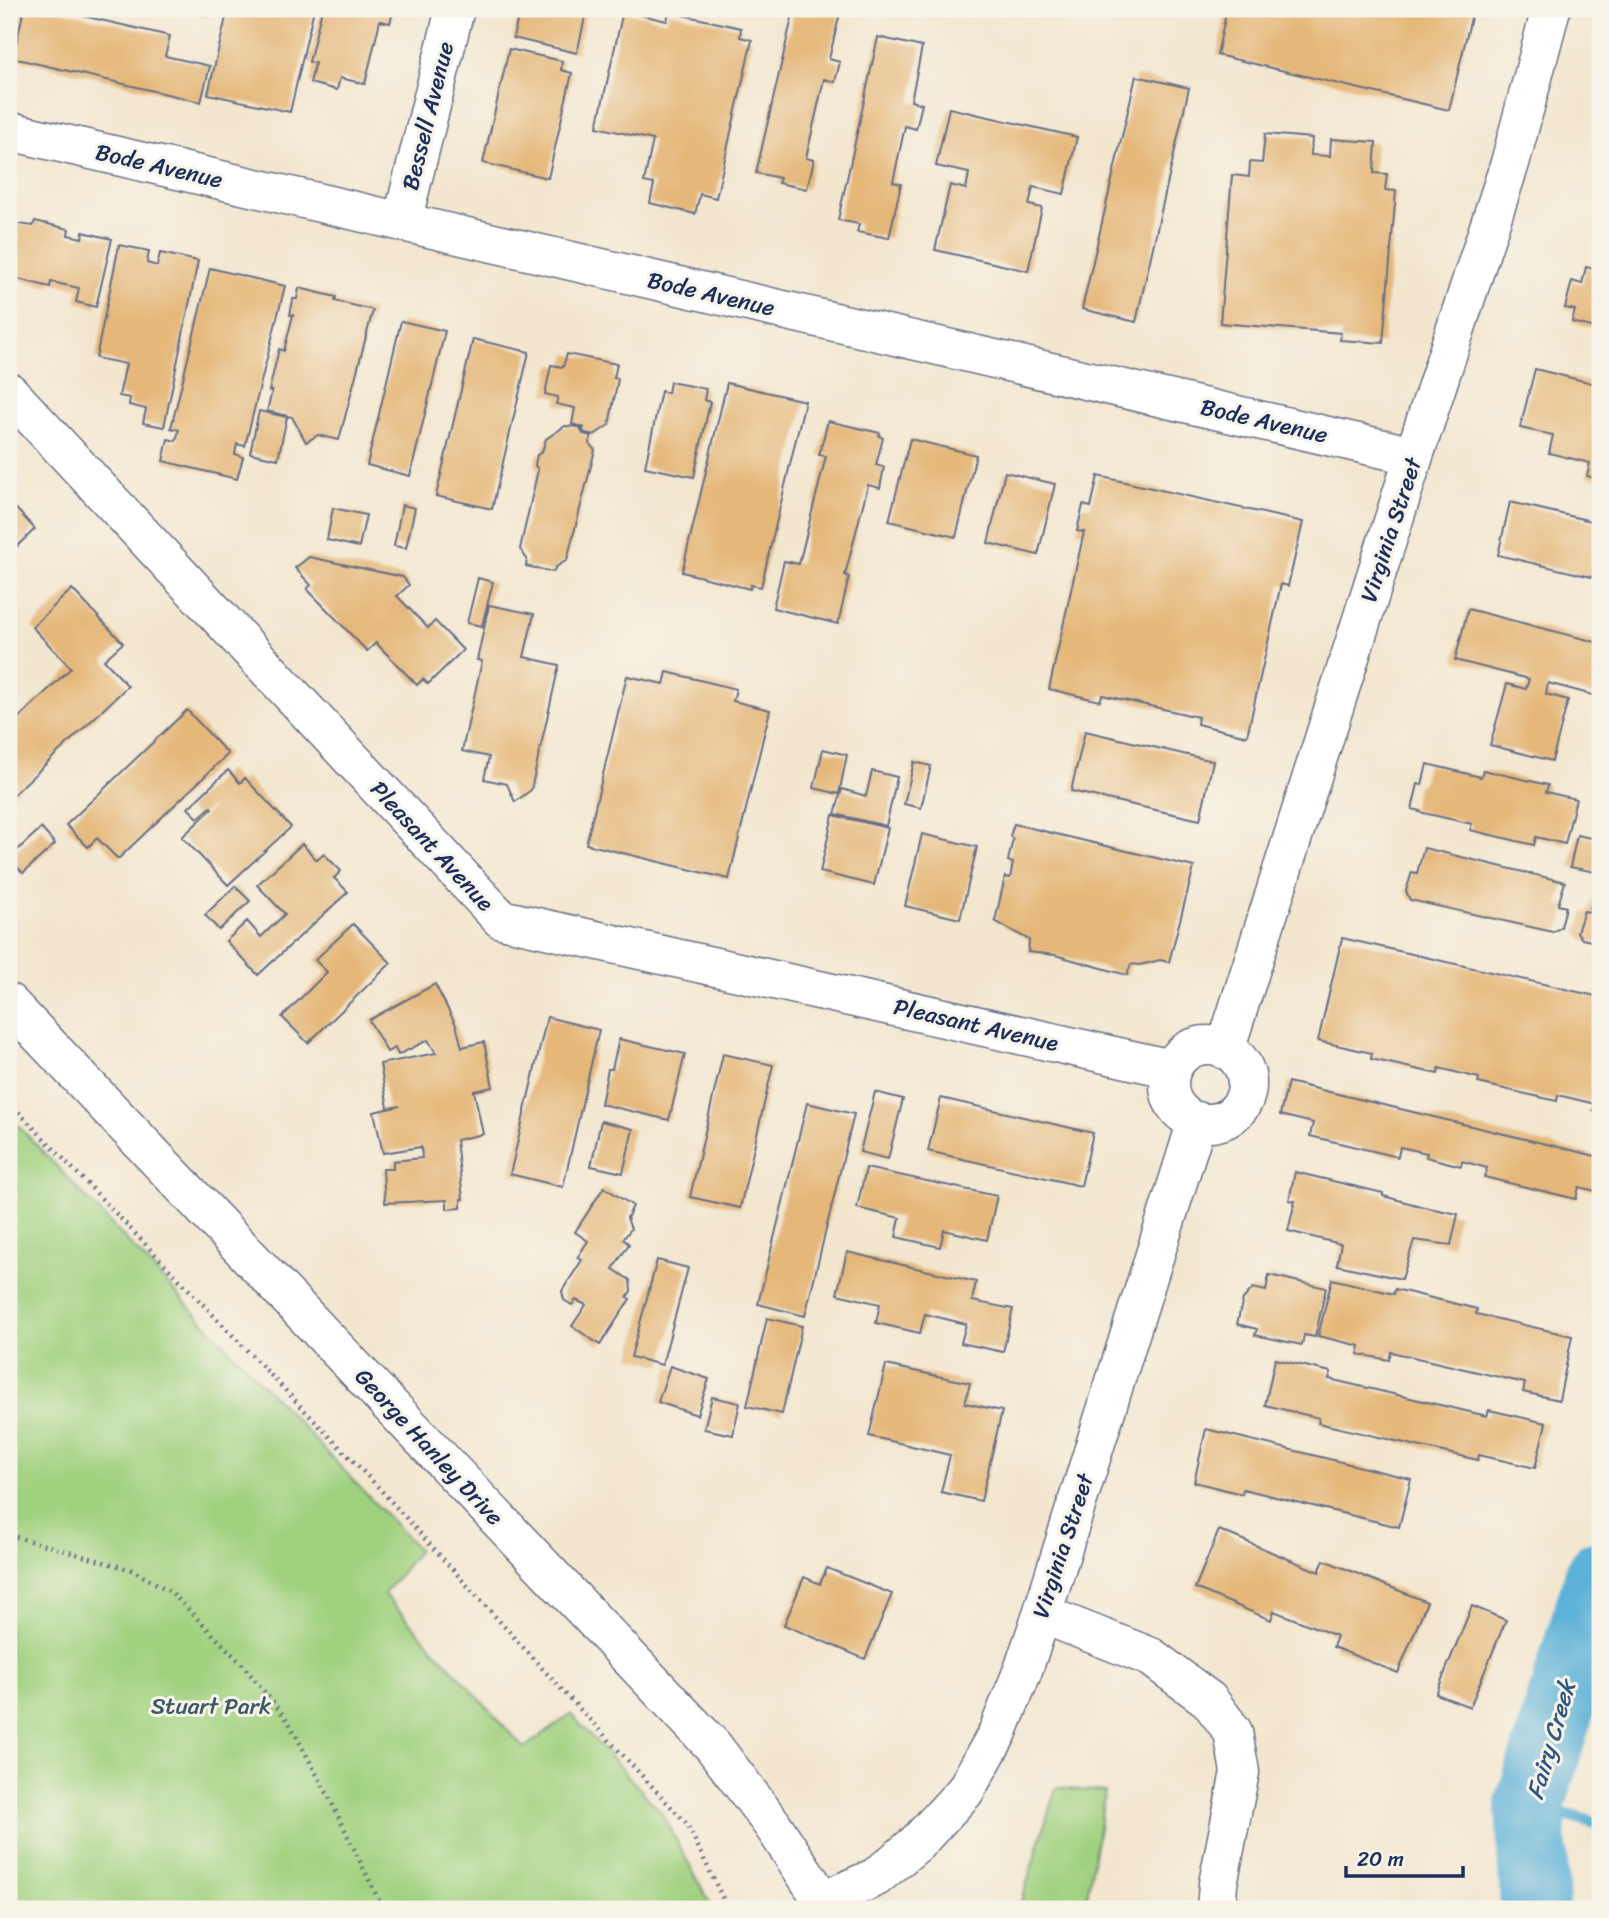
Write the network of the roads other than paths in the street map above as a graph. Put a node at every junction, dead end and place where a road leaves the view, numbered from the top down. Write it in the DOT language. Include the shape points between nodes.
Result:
graph roads {
  1 [pos="455,9"];
  2 [pos="1550,9"];
  3 [pos="9,131"];
  4 [pos="402,222"];
  5 [pos="9,392"];
  6 [pos="1414,456"];
  7 [pos="9,1003"];
  8 [pos="1225,1049"];
  9 [pos="1172,1069"];
  10 [pos="1197,1121"];
  11 [pos="1042,1614"];
  12 [pos="825,1905"];
  13 [pos="1216,1909"];
  1 -- 4 [label="street, Bessell Avenue"];
  2 -- 6 [label="street, Virginia Street" via="1510,163"];
  3 -- 4 [label="street, Bode Avenue"];
  4 -- 6 [label="street, Bode Avenue"];
  5 -- 9 [label="street, Pleasant Avenue" via="501,919"];
  6 -- 8 [label="street, Virginia Street"];
  7 -- 12 [label="street, George Hanley Drive" via="713,1746"];
  8 -- 9 [label="street" via="1194,1047"];
  8 -- 10 [label="street" via="1245,1073 1245,1098 1228,1117 1217,1122"];
  9 -- 10 [label="street" via="1169,1089 1173,1101 1180,1112"];
  10 -- 11 [label="street, Virginia Street"];
  11 -- 12 [label="street, Virginia Street" via="1002,1721 965,1791 917,1843 876,1877"];
  11 -- 13 [label="street" via="1151,1657 1209,1700 1233,1732 1240,1772"];
}
